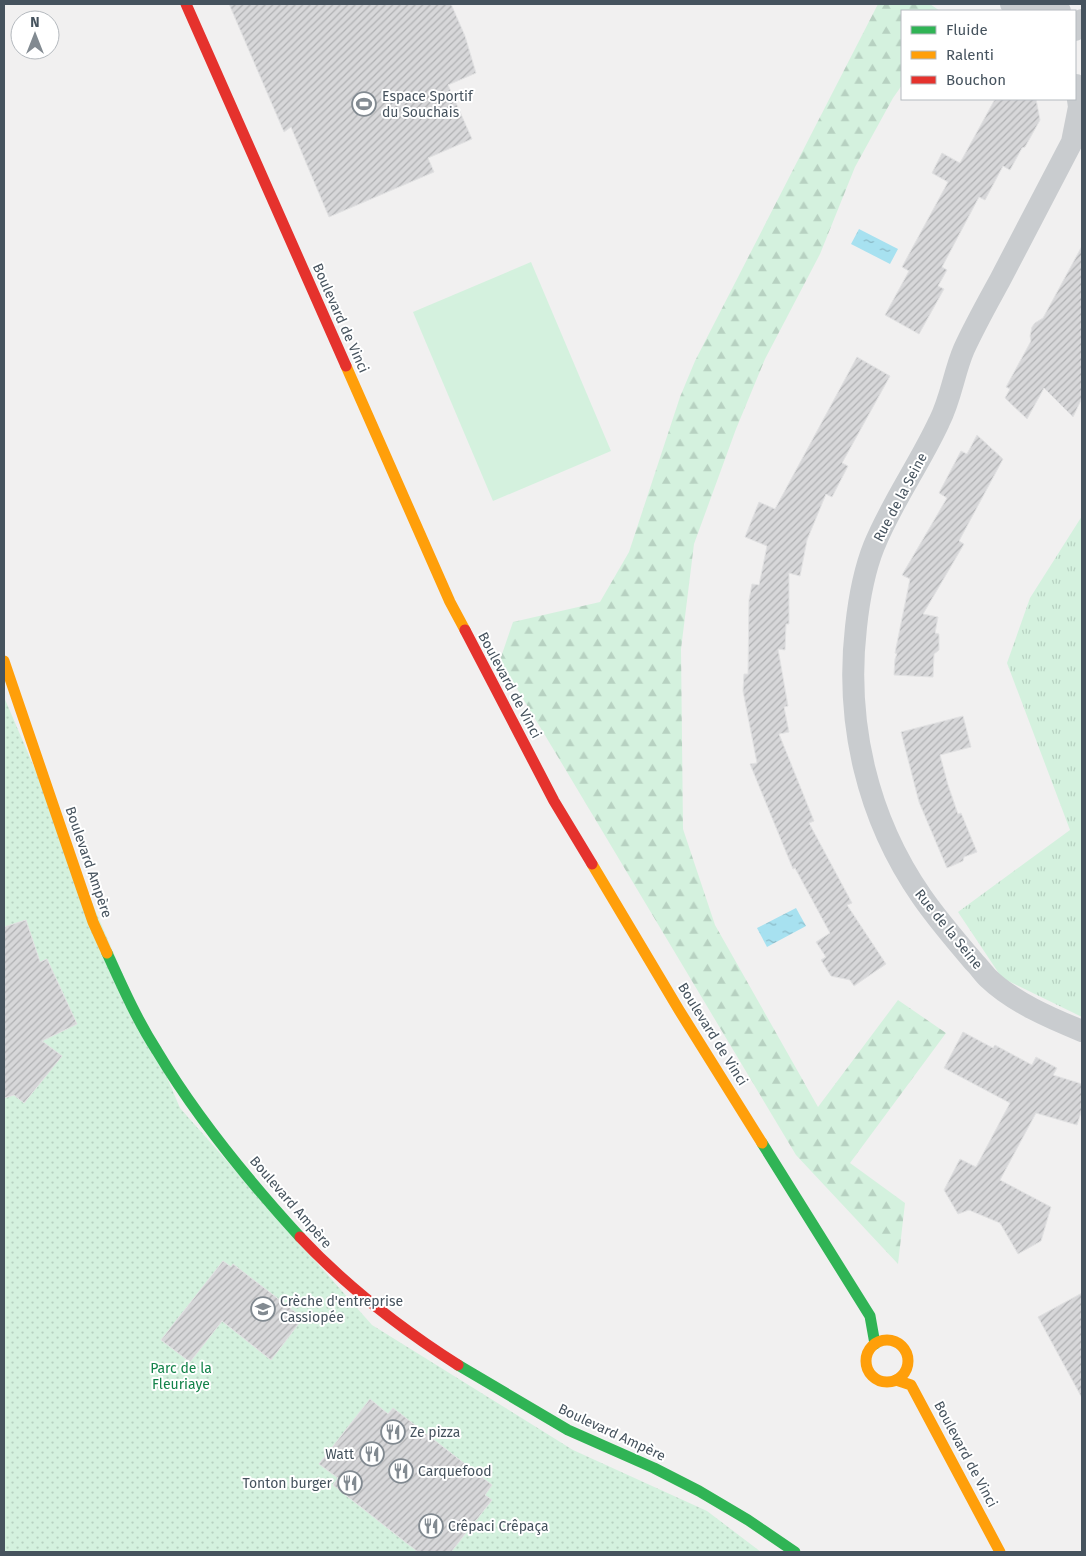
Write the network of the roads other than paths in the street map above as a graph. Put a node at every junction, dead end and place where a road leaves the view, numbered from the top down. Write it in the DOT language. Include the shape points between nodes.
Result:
graph roads {
  1 [pos="186,4"];
  2 [pos="1038,4"];
  3 [pos="1057,10"];
  4 [pos="1078,86"];
  5 [pos="1077,137"];
  6 [pos="4,661"];
  7 [pos="1082,1031"];
  8 [pos="875,1344"];
  9 [pos="896,1380"];
  10 [pos="795,1552"];
  11 [pos="1000,1552"];
  1 -- 8 [label="main road, Boulevard de Vinci" via="450,602 554,801 679,1010 870,1316"];
  2 -- 3 [label="street"];
  4 -- 5 [label="street, Rue de la Seine"];
  5 -- 7 [label="street, Rue de la Seine" via="963,351 941,419 888,513 873,549 862,584 857,616 853,685 862,760 872,797 886,834 913,884 988,978 1034,1009"];
  6 -- 10 [label="main road, Boulevard Ampère" via="93,922 151,1042 231,1156 289,1226 368,1302 419,1340 569,1430 668,1474 722,1504"];
  8 -- 9 [label="main road" via="867,1355 870,1374 883,1382"];
  8 -- 9 [label="main road" via="895,1342 905,1352 905,1370"];
  9 -- 11 [label="main road, Boulevard de Vinci" via="911,1385"];
}
